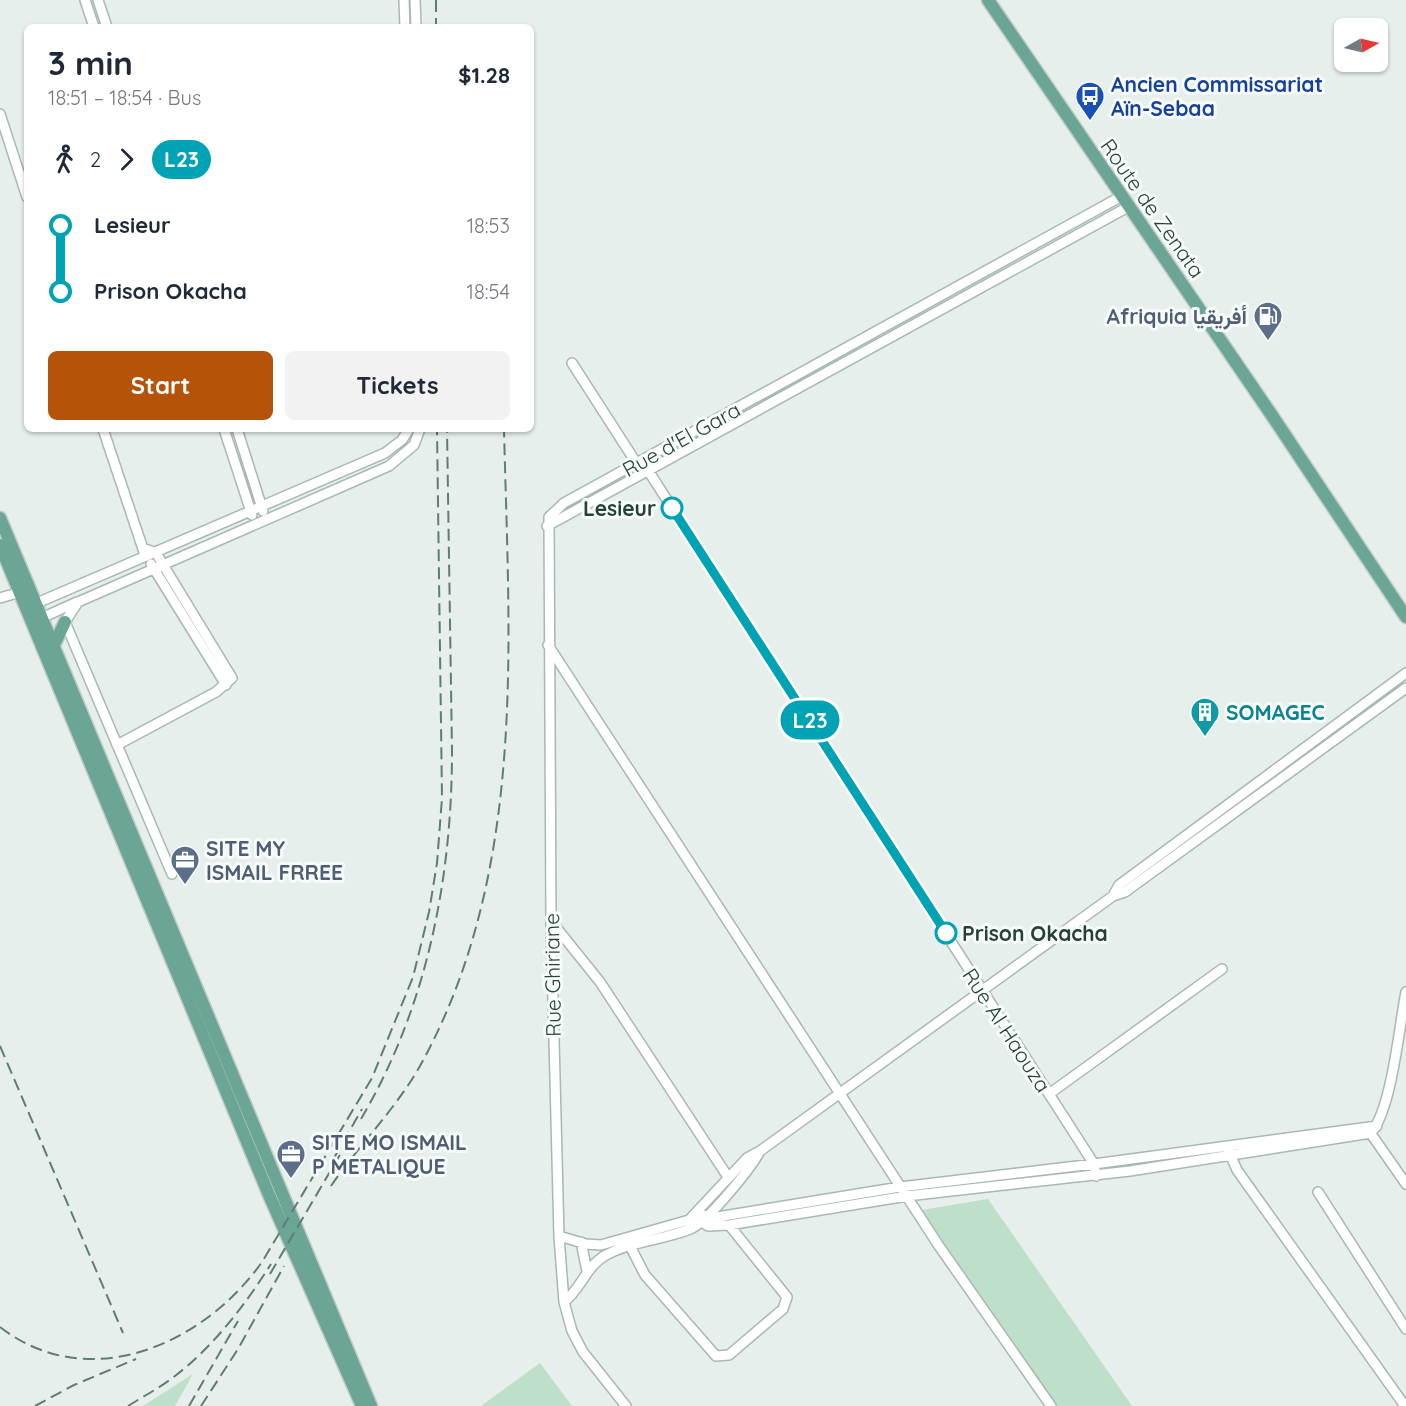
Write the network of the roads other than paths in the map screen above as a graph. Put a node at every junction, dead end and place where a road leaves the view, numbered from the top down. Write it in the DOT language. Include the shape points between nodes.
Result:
graph roads {
  1 [pos="85,0"];
  2 [pos="98,0"];
  3 [pos="404,0"];
  4 [pos="415,0"];
  5 [pos="988,0"];
  6 [pos="93,24"];
  7 [pos="105,24"];
  8 [pos="405,24"];
  9 [pos="416,24"];
  10 [pos="0,114"];
  11 [pos="24,188"];
  12 [pos="1124,202"];
  13 [pos="966,280"];
  14 [pos="973,291"];
  15 [pos="572,363"];
  16 [pos="104,432"];
  17 [pos="225,432"];
  18 [pos="238,432"];
  19 [pos="407,432"];
  20 [pos="419,432"];
  21 [pos="395,446"];
  22 [pos="403,457"];
  23 [pos="639,463"];
  24 [pos="647,470"];
  25 [pos="262,507"];
  26 [pos="251,512"];
  27 [pos="0,518"];
  28 [pos="266,519"];
  29 [pos="255,524"];
  30 [pos="220,525"];
  31 [pos="547,526"];
  32 [pos="224,536"];
  33 [pos="0,545"];
  34 [pos="152,555"];
  35 [pos="158,565"];
  36 [pos="27,591"];
  37 [pos="0,598"];
  38 [pos="78,602"];
  39 [pos="32,605"];
  40 [pos="1406,617"];
  41 [pos="38,620"];
  42 [pos="65,622"];
  43 [pos="54,645"];
  44 [pos="548,645"];
  45 [pos="1406,673"];
  46 [pos="1406,688"];
  47 [pos="117,745"];
  48 [pos="172,874"];
  49 [pos="1113,896"];
  50 [pos="551,921"];
  51 [pos="1222,969"];
  52 [pos="982,991"];
  53 [pos="1406,992"];
  54 [pos="838,1093"];
  55 [pos="1049,1094"];
  56 [pos="1371,1128"];
  57 [pos="760,1151"];
  58 [pos="1229,1151"];
  59 [pos="1094,1164"];
  60 [pos="1096,1176"];
  61 [pos="728,1177"];
  62 [pos="1406,1184"];
  63 [pos="900,1187"];
  64 [pos="1318,1192"];
  65 [pos="907,1196"];
  66 [pos="700,1218"];
  67 [pos="729,1225"];
  68 [pos="559,1236"];
  69 [pos="581,1242"];
  70 [pos="630,1246"];
  71 [pos="587,1271"];
  72 [pos="564,1302"];
  73 [pos="1406,1329"];
  74 [pos="362,1406"];
  75 [pos="371,1406"];
  76 [pos="626,1406"];
  77 [pos="1051,1406"];
  78 [pos="1405,1406"];
  1 -- 6 [label="street"];
  2 -- 7 [label="street"];
  3 -- 8 [label="street"];
  4 -- 9 [label="street"];
  5 -- 12 [label="main road, Route de Zenata"];
  10 -- 11 [label="street"];
  12 -- 13 [label="street, Rue d'El Gara"];
  12 -- 14 [label="street, Rue d'El Gara"];
  12 -- 40 [label="main road, Route de Zenata"];
  13 -- 14 [label="street"];
  13 -- 23 [label="street, Rue d'El Gara"];
  14 -- 24 [label="street, Rue d'El Gara"];
  15 -- 23 [label="street, Rue Al Haouza"];
  16 -- 34 [label="street" via="143,548"];
  17 -- 26 [label="street"];
  18 -- 25 [label="street"];
  19 -- 21 [label="street"];
  20 -- 22 [label="street"];
  21 -- 22 [label="street"];
  21 -- 25 [label="street"];
  22 -- 28 [label="street" via="380,471"];
  23 -- 24 [label="street, Rue Al Haouza"];
  23 -- 31 [label="street, Rue d'El Gara" via="559,506 551,513"];
  24 -- 31 [label="street, Rue d'El Gara"];
  24 -- 52 [label="street, Rue Al Haouza"];
  25 -- 26 [label="street"];
  25 -- 28 [label="street"];
  26 -- 29 [label="street"];
  26 -- 30 [label="street"];
  27 -- 36 [label="main road"];
  28 -- 29 [label="street"];
  29 -- 32 [label="street"];
  30 -- 32 [label="street"];
  30 -- 34 [label="street"];
  31 -- 44 [label="street, Rue Ghiriane"];
  32 -- 35 [label="street"];
  33 -- 36 [label="main road"];
  34 -- 35 [label="street"];
  34 -- 39 [label="street"];
  35 -- 38 [label="street"];
  35 -- 47 [label="street" via="226,685"];
  36 -- 37 [label="street"];
  36 -- 39 [label="main road"];
  38 -- 41 [label="street"];
  38 -- 42 [label="street"];
  39 -- 41 [label="main road"];
  41 -- 43 [label="main road"];
  41 -- 74 [label="main road" via="270,1195"];
  42 -- 43 [label="main road"];
  42 -- 47 [label="street"];
  43 -- 75 [label="main road"];
  44 -- 50 [label="street, Rue Ghiriane"];
  44 -- 54 [label="street"];
  45 -- 49 [label="street" via="1119,885"];
  46 -- 49 [label="street" via="1125,892"];
  47 -- 48 [label="street"];
  49 -- 52 [label="street"];
  50 -- 61 [label="street" via="600,982"];
  50 -- 68 [label="street, Rue Ghiriane"];
  51 -- 55 [label="street"];
  52 -- 54 [label="street"];
  52 -- 55 [label="street, Rue Al Haouza"];
  53 -- 56 [label="street" via="1385,1103"];
  54 -- 57 [label="street"];
  54 -- 63 [label="street"];
  55 -- 59 [label="street, Rue Al Haouza"];
  56 -- 58 [label="street"];
  56 -- 62 [label="street"];
  57 -- 61 [label="street"];
  57 -- 66 [label="street" via="754,1163"];
  58 -- 59 [label="street"];
  58 -- 60 [label="street"];
  58 -- 78 [label="street" via="1237,1170"];
  59 -- 60 [label="street, Rue Al Haouza"];
  59 -- 63 [label="street"];
  60 -- 65 [label="street"];
  61 -- 66 [label="street"];
  63 -- 65 [label="street"];
  63 -- 66 [label="street"];
  64 -- 73 [label="street"];
  65 -- 67 [label="street"];
  65 -- 77 [label="street"];
  66 -- 67 [label="street" via="711,1226"];
  66 -- 69 [label="street" via="602,1245"];
  66 -- 70 [label="street" via="688,1230"];
  67 -- 70 [label="street" via="787,1297 787,1302 729,1355 716,1356 645,1275"];
  68 -- 69 [label="street"];
  68 -- 72 [label="street, Rue Ghiriane"];
  69 -- 71 [label="street"];
  70 -- 71 [label="street" via="606,1255"];
  71 -- 72 [label="street"];
  72 -- 76 [label="street, Rue Ghiriane" via="583,1352"];
}
